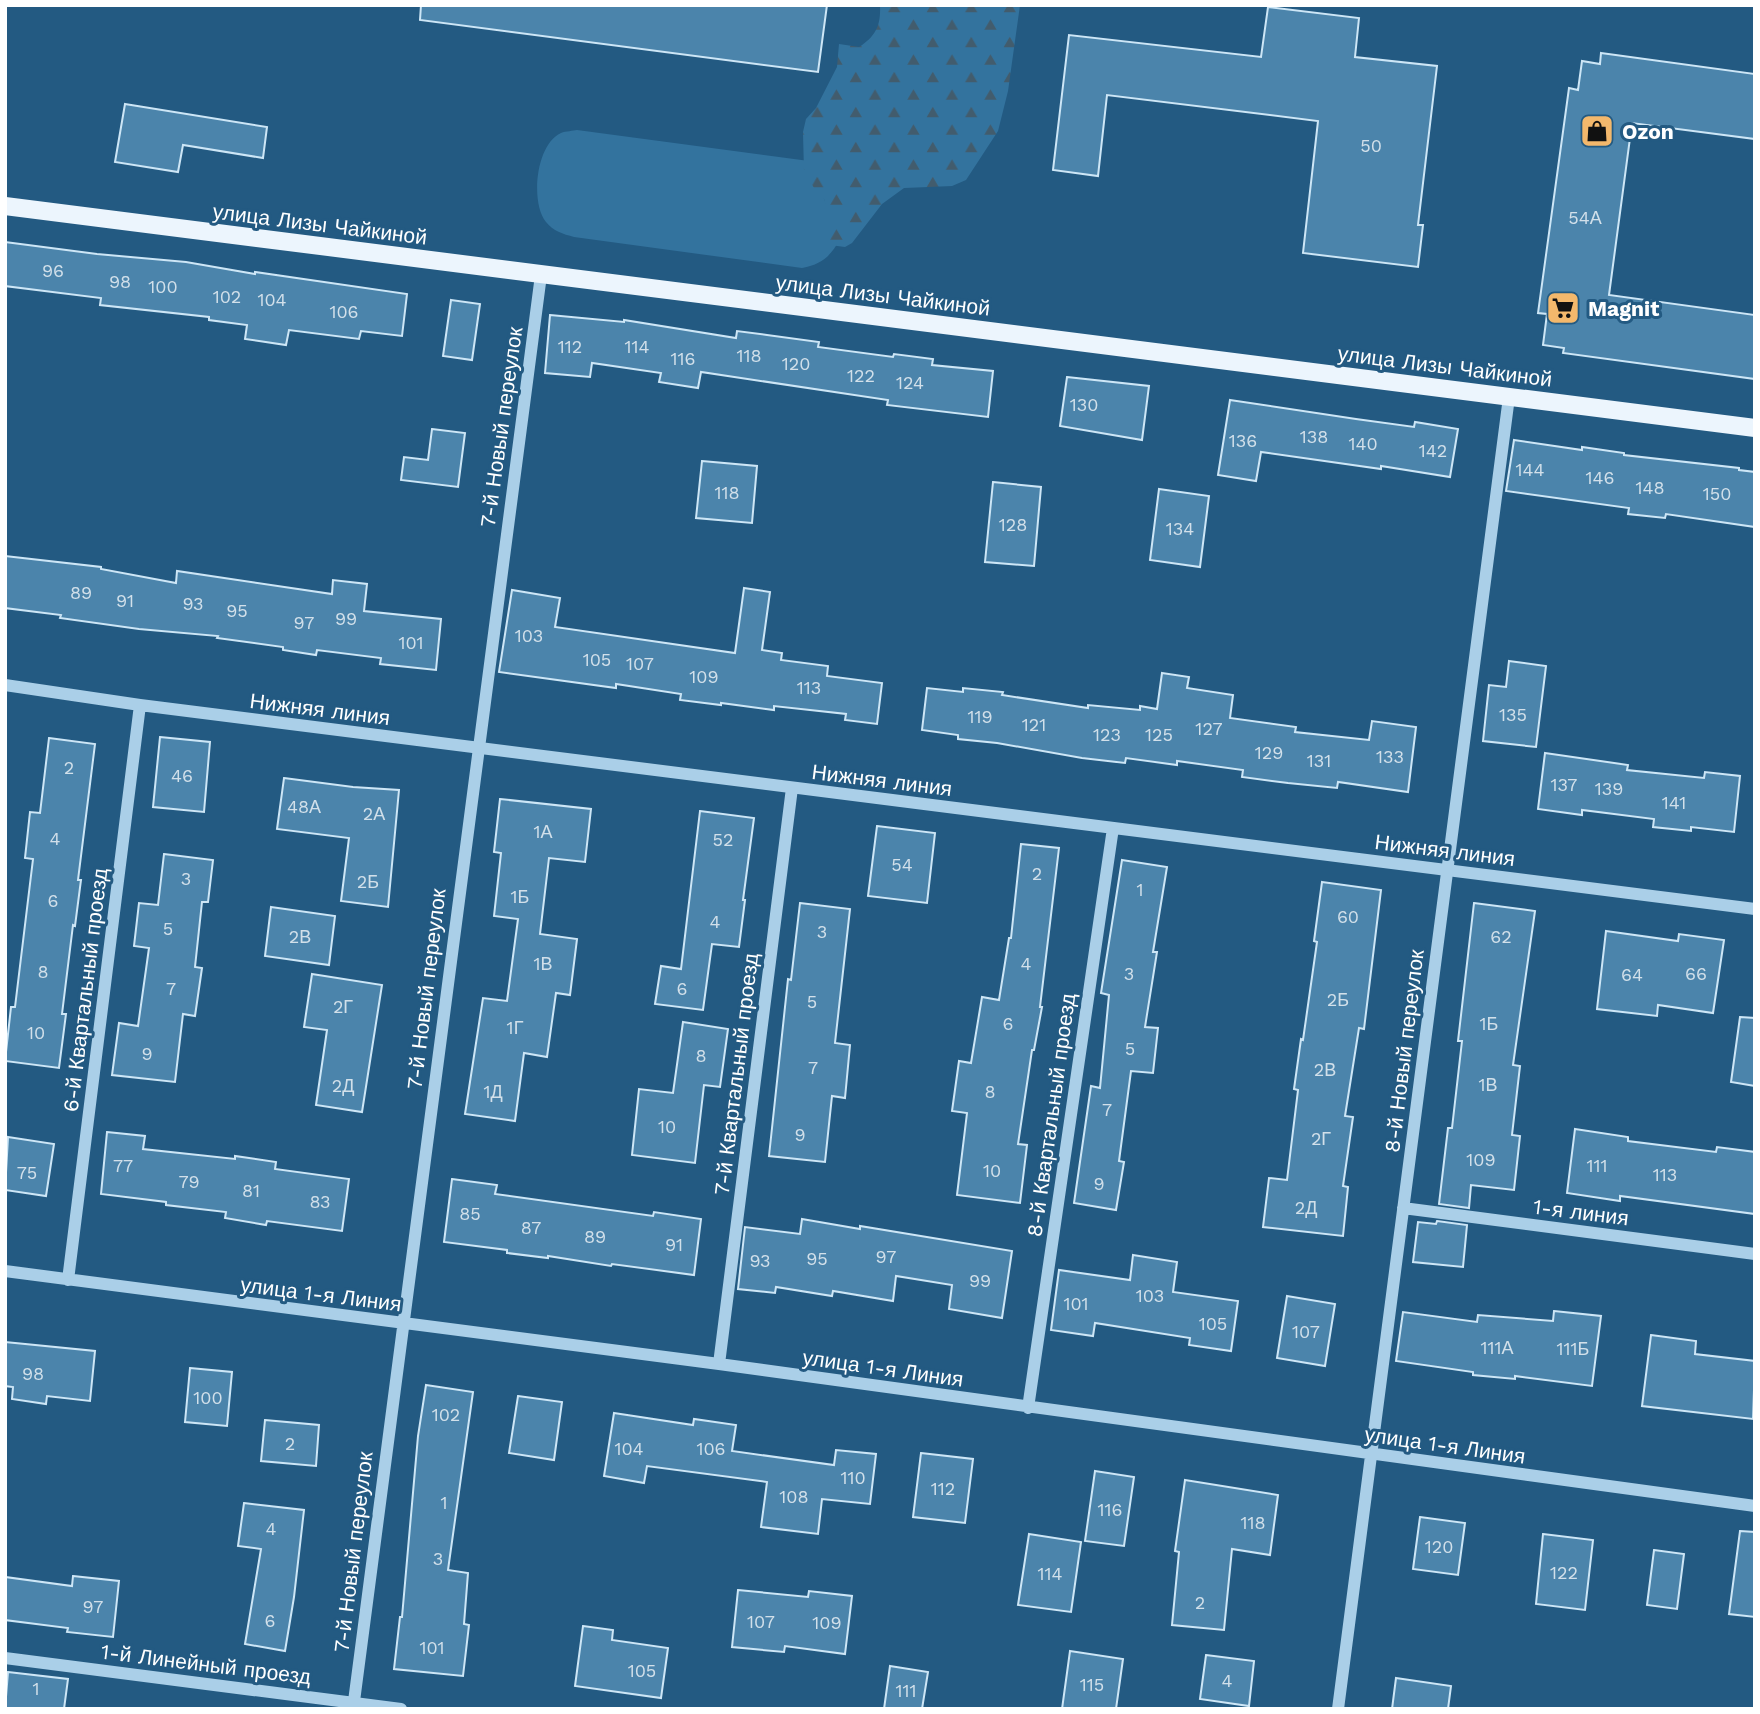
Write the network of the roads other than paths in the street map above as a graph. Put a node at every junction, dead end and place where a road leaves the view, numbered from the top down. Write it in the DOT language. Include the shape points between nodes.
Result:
graph roads {
  1 [pos="5,206"];
  2 [pos="541,275"];
  3 [pos="1508,397"];
  4 [pos="1755,428"];
  5 [pos="5,685"];
  6 [pos="140,705"];
  7 [pos="477,748"];
  8 [pos="792,788"];
  9 [pos="1113,828"];
  10 [pos="1447,870"];
  11 [pos="1755,909"];
  12 [pos="1403,1208"];
  13 [pos="1755,1254"];
  14 [pos="5,1271"];
  15 [pos="68,1280"];
  16 [pos="401,1324"];
  17 [pos="719,1364"];
  18 [pos="1028,1408"];
  19 [pos="1371,1454"];
  20 [pos="1755,1506"];
  21 [pos="5,1658"];
  22 [pos="353,1706"];
  23 [pos="401,1709"];
  24 [pos="1338,1709"];
  1 -- 2 [label="main road, улица Лизы Чайкиной"];
  2 -- 3 [label="main road, улица Лизы Чайкиной"];
  2 -- 7 [label="street, 7-й Новый переулок"];
  3 -- 4 [label="main road, улица Лизы Чайкиной"];
  3 -- 10 [label="street, 8-й Новый переулок"];
  5 -- 6 [label="street, Нижняя линия"];
  6 -- 7 [label="street, Нижняя линия"];
  6 -- 15 [label="street, 6-й Квартальный проезд"];
  7 -- 8 [label="street, Нижняя линия"];
  7 -- 16 [label="street, 7-й Новый переулок"];
  8 -- 9 [label="street, Нижняя линия"];
  8 -- 17 [label="street, 7-й Квартальный проезд"];
  9 -- 10 [label="street, Нижняя линия"];
  9 -- 18 [label="street, 8-й Квартальный проезд"];
  10 -- 11 [label="street, Нижняя линия"];
  10 -- 12 [label="street, 8-й Новый переулок"];
  12 -- 13 [label="street, 1-я линия"];
  12 -- 19 [label="street, 8-й Новый переулок"];
  14 -- 15 [label="street, улица 1-я Линия"];
  15 -- 16 [label="street, улица 1-я Линия"];
  16 -- 17 [label="street, улица 1-я Линия"];
  16 -- 22 [label="street, 7-й Новый переулок"];
  17 -- 18 [label="street, улица 1-я Линия"];
  18 -- 19 [label="street, улица 1-я Линия"];
  19 -- 20 [label="street, улица 1-я Линия"];
  19 -- 24 [label="street, 8-й Новый переулок"];
  21 -- 22 [label="street, 1-й Линейный проезд"];
  22 -- 23 [label="street, 1-й Линейный проезд"];
}
